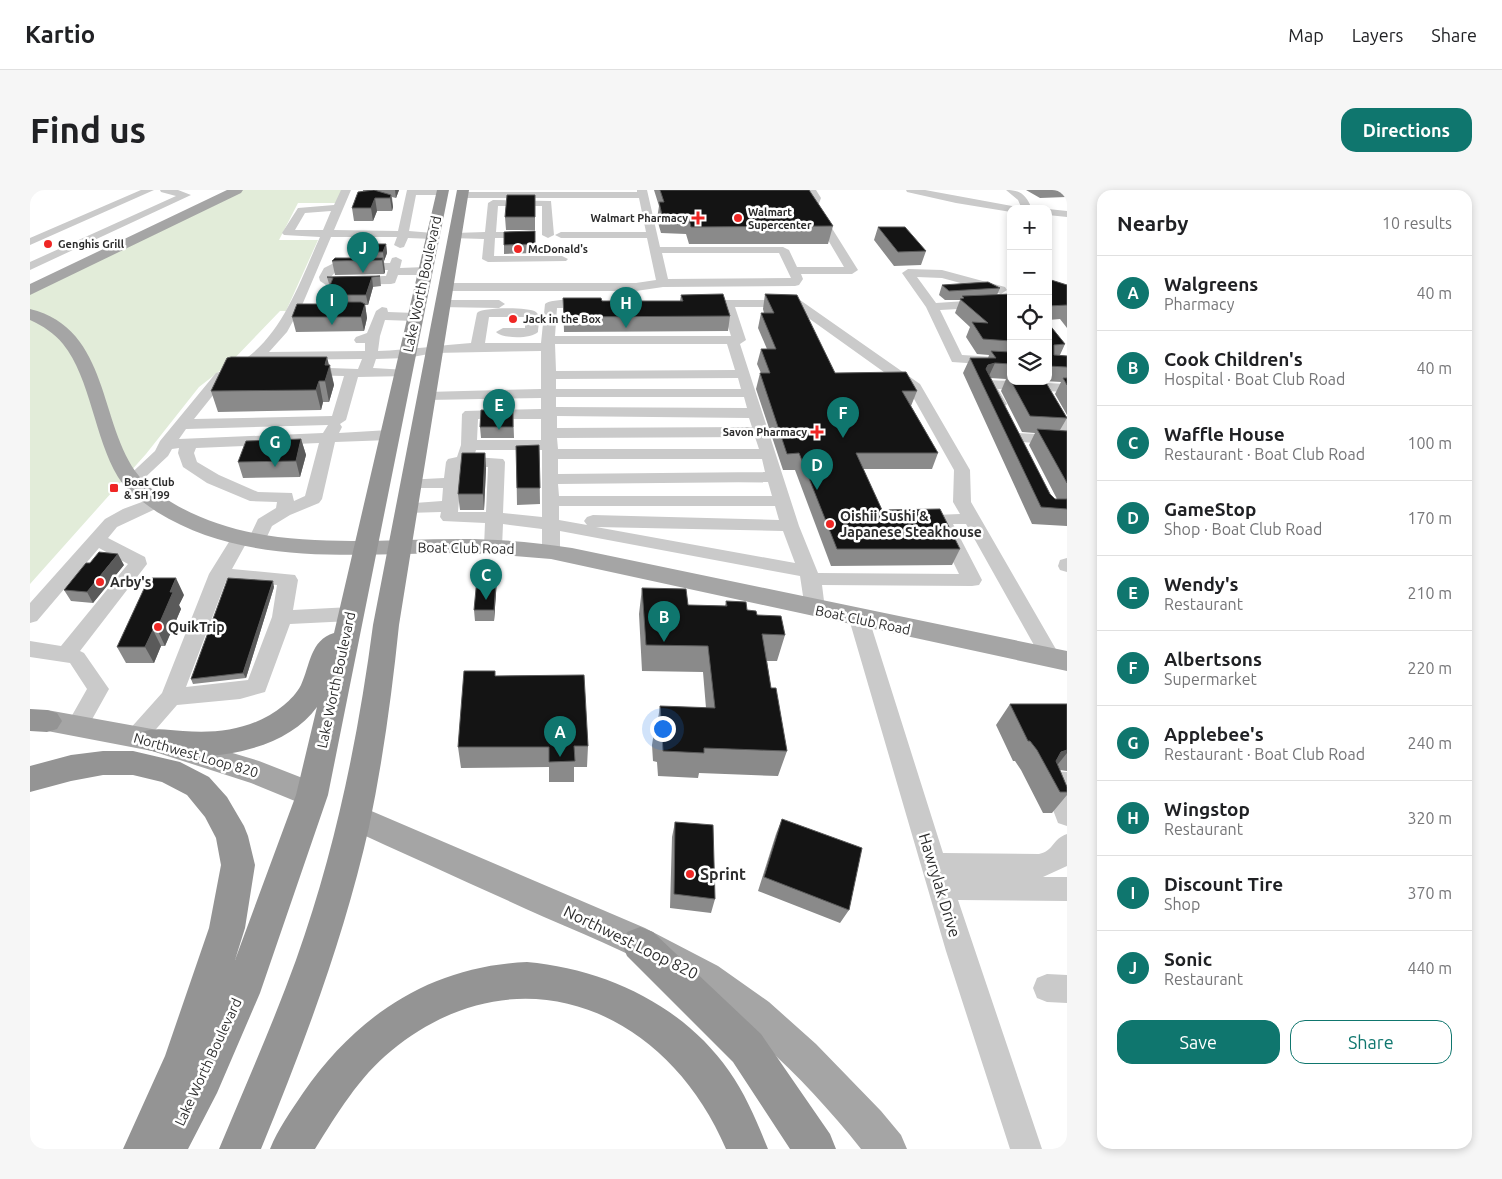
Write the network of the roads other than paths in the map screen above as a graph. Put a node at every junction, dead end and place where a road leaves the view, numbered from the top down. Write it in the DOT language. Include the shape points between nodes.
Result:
graph roads {
  1 [pos="150,190"];
  2 [pos="165,190"];
  3 [pos="237,190"];
  4 [pos="811,190"];
  5 [pos="912,190"];
  6 [pos="1011,190"];
  7 [pos="408,191"];
  8 [pos="443,191"];
  9 [pos="508,192"];
  10 [pos="642,192"];
  11 [pos="462,193"];
  12 [pos="130,194"];
  13 [pos="490,196"];
  14 [pos="548,196"];
  15 [pos="347,198"];
  16 [pos="167,204"];
  17 [pos="1025,205"];
  18 [pos="1007,208"];
  19 [pos="1052,212"];
  20 [pos="95,214"];
  21 [pos="1067,214"];
  22 [pos="130,222"];
  23 [pos="386,223"];
  24 [pos="510,227"];
  25 [pos="30,231"];
  26 [pos="327,231"];
  27 [pos="54,232"];
  28 [pos="433,232"];
  29 [pos="544,234"];
  30 [pos="491,235"];
  31 [pos="520,235"];
  32 [pos="652,235"];
  33 [pos="399,236"];
  34 [pos="561,239"];
  35 [pos="90,240"];
  36 [pos="453,241"];
  37 [pos="30,242"];
  38 [pos="510,243"];
  39 [pos="320,247"];
  40 [pos="656,250"];
  41 [pos="534,260"];
  42 [pos="929,260"];
  43 [pos="30,266"];
  44 [pos="394,270"];
  45 [pos="425,271"];
  46 [pos="793,271"];
  47 [pos="942,274"];
  48 [pos="306,281"];
  49 [pos="663,283"];
  50 [pos="445,287"];
  51 [pos="996,289"];
  52 [pos="30,290"];
  53 [pos="960,292"];
  54 [pos="1007,292"];
  55 [pos="941,293"];
  56 [pos="923,295"];
  57 [pos="727,302"];
  58 [pos="1007,302"];
  59 [pos="701,303"];
  60 [pos="442,304"];
  61 [pos="551,304"];
  62 [pos="608,304"];
  63 [pos="932,307"];
  64 [pos="482,308"];
  65 [pos="292,311"];
  66 [pos="310,311"];
  67 [pos="364,311"];
  68 [pos="30,314"];
  69 [pos="381,314"];
  70 [pos="415,316"];
  71 [pos="480,332"];
  72 [pos="532,332"];
  73 [pos="373,336"];
  74 [pos="350,340"];
  75 [pos="577,340"];
  76 [pos="605,340"];
  77 [pos="635,340"];
  78 [pos="668,340"];
  79 [pos="703,340"];
  80 [pos="732,340"];
  81 [pos="271,341"];
  82 [pos="289,341"];
  83 [pos="548,344"];
  84 [pos="477,347"];
  85 [pos="529,347"];
  86 [pos="434,349"];
  87 [pos="407,354"];
  88 [pos="371,355"];
  89 [pos="257,356"];
  90 [pos="1007,362"];
  91 [pos="263,371"];
  92 [pos="282,371"];
  93 [pos="235,372"];
  94 [pos="358,373"];
  95 [pos="402,373"];
  96 [pos="676,374"];
  97 [pos="710,374"];
  98 [pos="744,374"];
  99 [pos="578,375"];
  100 [pos="609,375"];
  101 [pos="640,375"];
  102 [pos="548,384"];
  103 [pos="1041,386"];
  104 [pos="1067,388"];
  105 [pos="750,393"];
  106 [pos="427,396"];
  107 [pos="465,396"];
  108 [pos="549,412"];
  109 [pos="756,413"];
  110 [pos="470,414"];
  111 [pos="338,420"];
  112 [pos="182,424"];
  113 [pos="762,432"];
  114 [pos="1067,432"];
  115 [pos="389,436"];
  116 [pos="328,438"];
  117 [pos="1016,438"];
  118 [pos="1067,441"];
  119 [pos="189,443"];
  120 [pos="166,444"];
  121 [pos="550,444"];
  122 [pos="469,445"];
  123 [pos="768,454"];
  124 [pos="1025,456"];
  125 [pos="464,462"];
  126 [pos="775,477"];
  127 [pos="550,479"];
  128 [pos="131,481"];
  129 [pos="452,483"];
  130 [pos="411,484"];
  131 [pos="550,500"];
  132 [pos="158,501"];
  133 [pos="782,501"];
  134 [pos="450,506"];
  135 [pos="407,508"];
  136 [pos="284,511"];
  137 [pos="494,518"];
  138 [pos="971,518"];
  139 [pos="551,522"];
  140 [pos="790,526"];
  141 [pos="249,539"];
  142 [pos="97,540"];
  143 [pos="365,546"];
  144 [pos="400,546"];
  145 [pos="493,547"];
  146 [pos="551,552"];
  147 [pos="219,574"];
  148 [pos="809,575"];
  149 [pos="815,609"];
  150 [pos="30,616"];
  151 [pos="282,617"];
  152 [pos="859,619"];
  153 [pos="348,623"];
  154 [pos="30,649"];
  155 [pos="66,654"];
  156 [pos="1059,659"];
  157 [pos="171,696"];
  158 [pos="38,721"];
  159 [pos="77,726"];
  160 [pos="144,738"];
  161 [pos="30,779"];
  162 [pos="1067,782"];
  163 [pos="312,795"];
  164 [pos="1067,815"];
  165 [pos="355,817"];
  166 [pos="1067,845"];
  167 [pos="938,877"];
  168 [pos="1067,889"];
  169 [pos="640,944"];
  170 [pos="144,1149"];
  171 [pos="166,1149"];
  172 [pos="240,1149"];
  173 [pos="291,1149"];
  174 [pos="747,1149"];
  175 [pos="815,1149"];
  176 [pos="887,1149"];
  177 [pos="1026,1149"];
  1 -- 12 [label="street"];
  2 -- 16 [label="street" via="186,196"];
  3 -- 52 [label="main road"];
  4 -- 46 [label="street" via="816,198 813,206 852,270"];
  5 -- 18 [label="street"];
  6 -- 17 [label="street"];
  7 -- 8 [label="street"];
  7 -- 33 [label="street"];
  8 -- 28 [label="highway, Lake Worth Boulevard"];
  9 -- 13 [label="street"];
  9 -- 14 [label="street"];
  10 -- 14 [label="street"];
  10 -- 32 [label="street"];
  11 -- 13 [label="street"];
  11 -- 36 [label="highway, Lake Worth Boulevard"];
  12 -- 16 [label="street"];
  12 -- 20 [label="street"];
  12 -- 25 [label="street"];
  13 -- 14 [label="street"];
  13 -- 30 [label="street"];
  14 -- 29 [label="street"];
  15 -- 26 [label="street"];
  15 -- 26 [label="street" via="302,210 288,233"];
  16 -- 22 [label="street"];
  19 -- 21 [label="street"];
  20 -- 22 [label="street"];
  20 -- 27 [label="street"];
  22 -- 35 [label="street"];
  23 -- 33 [label="street"];
  24 -- 30 [label="street"];
  26 -- 33 [label="street"];
  26 -- 39 [label="street"];
  27 -- 35 [label="street"];
  27 -- 37 [label="street"];
  28 -- 33 [label="street"];
  28 -- 36 [label="highway"];
  28 -- 45 [label="highway, Lake Worth Boulevard"];
  29 -- 34 [label="street" via="539,243"];
  29 -- 41 [label="street" via="551,250"];
  30 -- 31 [label="street"];
  30 -- 36 [label="street"];
  30 -- 38 [label="street"];
  30 -- 41 [label="street" via="488,259"];
  32 -- 34 [label="street"];
  32 -- 40 [label="street"];
  33 -- 44 [label="street"];
  34 -- 41 [label="street" via="562,264"];
  35 -- 43 [label="street"];
  36 -- 50 [label="highway, Lake Worth Boulevard"];
  39 -- 44 [label="street" via="334,251 335,260"];
  39 -- 48 [label="street"];
  40 -- 46 [label="street" via="783,250"];
  40 -- 49 [label="street"];
  42 -- 47 [label="street"];
  44 -- 45 [label="street"];
  44 -- 48 [label="street" via="334,267 328,271 326,281"];
  44 -- 69 [label="street"];
  45 -- 70 [label="highway, Lake Worth Boulevard"];
  46 -- 49 [label="street" via="797,279 794,282"];
  47 -- 51 [label="street"];
  47 -- 56 [label="street" via="908,274"];
  48 -- 65 [label="street"];
  49 -- 50 [label="street" via="636,287"];
  50 -- 60 [label="highway, Lake Worth Boulevard"];
  51 -- 53 [label="street"];
  51 -- 54 [label="street"];
  55 -- 56 [label="street"];
  56 -- 63 [label="street"];
  57 -- 59 [label="street"];
  57 -- 80 [label="street" via="739,340"];
  57 -- 138 [label="street" via="796,303 915,388 962,470 962,502"];
  58 -- 63 [label="street"];
  60 -- 64 [label="street"];
  60 -- 86 [label="highway, Lake Worth Boulevard"];
  61 -- 62 [label="street"];
  61 -- 64 [label="street"];
  61 -- 83 [label="street"];
  63 -- 90 [label="street" via="957,359"];
  64 -- 71 [label="street"];
  64 -- 72 [label="street" via="532,315"];
  65 -- 66 [label="street"];
  65 -- 81 [label="street"];
  67 -- 69 [label="street"];
  68 -- 128 [label="main road, Boat Club Road" via="57,329 78,353 115,456"];
  69 -- 70 [label="street"];
  69 -- 73 [label="street"];
  70 -- 87 [label="highway, Lake Worth Boulevard"];
  71 -- 72 [label="street"];
  71 -- 84 [label="street"];
  72 -- 85 [label="street"];
  73 -- 74 [label="street" via="366,340"];
  73 -- 88 [label="street"];
  75 -- 76 [label="street"];
  75 -- 83 [label="street"];
  75 -- 99 [label="street"];
  76 -- 77 [label="street"];
  76 -- 100 [label="street"];
  77 -- 78 [label="street"];
  77 -- 101 [label="street"];
  78 -- 79 [label="street"];
  78 -- 96 [label="street"];
  79 -- 80 [label="street"];
  79 -- 97 [label="street"];
  80 -- 98 [label="street"];
  81 -- 82 [label="street"];
  81 -- 89 [label="street"];
  83 -- 85 [label="street"];
  83 -- 102 [label="street"];
  84 -- 85 [label="street"];
  84 -- 86 [label="street"];
  86 -- 87 [label="street"];
  86 -- 106 [label="highway, Lake Worth Boulevard"];
  87 -- 88 [label="street"];
  87 -- 95 [label="highway, Lake Worth Boulevard"];
  88 -- 89 [label="street"];
  88 -- 94 [label="street"];
  89 -- 93 [label="street"];
  91 -- 93 [label="street"];
  92 -- 94 [label="street"];
  93 -- 112 [label="street" via="221,376"];
  94 -- 95 [label="street"];
  94 -- 111 [label="street"];
  95 -- 115 [label="highway, Lake Worth Boulevard"];
  96 -- 97 [label="street"];
  96 -- 101 [label="street"];
  97 -- 98 [label="street"];
  98 -- 105 [label="street"];
  99 -- 100 [label="street"];
  99 -- 102 [label="street"];
  100 -- 101 [label="street"];
  102 -- 105 [label="street"];
  102 -- 107 [label="street"];
  102 -- 108 [label="street"];
  103 -- 104 [label="street"];
  103 -- 114 [label="street"];
  103 -- 117 [label="street" via="988,384"];
  105 -- 109 [label="street"];
  106 -- 107 [label="street"];
  106 -- 130 [label="highway, Lake Worth Boulevard"];
  107 -- 110 [label="street"];
  108 -- 109 [label="street"];
  108 -- 110 [label="street"];
  108 -- 121 [label="street"];
  109 -- 113 [label="street"];
  110 -- 122 [label="street"];
  111 -- 112 [label="street"];
  111 -- 116 [label="street"];
  112 -- 120 [label="street"];
  113 -- 121 [label="street"];
  113 -- 123 [label="street"];
  115 -- 116 [label="street"];
  115 -- 143 [label="highway, Lake Worth Boulevard"];
  116 -- 119 [label="street"];
  116 -- 136 [label="street" via="313,499"];
  117 -- 118 [label="street"];
  117 -- 124 [label="street"];
  119 -- 120 [label="street"];
  119 -- 136 [label="street" via="186,453 188,464 213,479 256,497 286,497"];
  120 -- 128 [label="street" via="162,453"];
  121 -- 122 [label="street"];
  121 -- 123 [label="street"];
  121 -- 127 [label="street"];
  122 -- 125 [label="street"];
  123 -- 126 [label="street"];
  125 -- 129 [label="street" via="454,462"];
  125 -- 137 [label="street" via="497,462"];
  126 -- 127 [label="street"];
  126 -- 133 [label="street"];
  127 -- 131 [label="street"];
  128 -- 132 [label="main road, Boat Club Road"];
  129 -- 130 [label="street"];
  129 -- 134 [label="street"];
  130 -- 135 [label="highway, Lake Worth Boulevard"];
  131 -- 133 [label="street"];
  131 -- 139 [label="street"];
  132 -- 141 [label="main road, Boat Club Road" via="186,518"];
  132 -- 142 [label="street" via="111,522"];
  133 -- 140 [label="street"];
  134 -- 135 [label="street"];
  134 -- 137 [label="street" via="449,517"];
  135 -- 144 [label="highway, Lake Worth Boulevard"];
  136 -- 141 [label="street" via="264,523"];
  137 -- 139 [label="street"];
  137 -- 145 [label="street"];
  138 -- 148 [label="street" via="941,519 972,580"];
  138 -- 156 [label="street"];
  139 -- 140 [label="street"];
  139 -- 146 [label="street"];
  139 -- 148 [label="street"];
  140 -- 148 [label="street"];
  141 -- 143 [label="main road, Boat Club Road" via="320,547"];
  141 -- 147 [label="street"];
  142 -- 150 [label="street"];
  142 -- 155 [label="street" via="138,561 138,564"];
  143 -- 144 [label="main road, Boat Club Road"];
  143 -- 153 [label="highway, Lake Worth Boulevard"];
  144 -- 145 [label="main road, Boat Club Road"];
  144 -- 165 [label="highway, Lake Worth Boulevard" via="386,625 382,674"];
  145 -- 146 [label="main road, Boat Club Road"];
  146 -- 149 [label="main road, Boat Club Road"];
  147 -- 151 [label="street" via="288,580"];
  147 -- 157 [label="street"];
  148 -- 149 [label="street"];
  149 -- 152 [label="main road, Boat Club Road"];
  151 -- 153 [label="street"];
  151 -- 157 [label="street" via="257,686 240,692"];
  152 -- 156 [label="main road, Boat Club Road"];
  152 -- 167 [label="street, Hawrylak Drive"];
  153 -- 160 [label="highway" via="325,650 312,692 298,710 274,726 222,743 185,744"];
  153 -- 163 [label="highway, Lake Worth Boulevard"];
  154 -- 155 [label="street"];
  155 -- 159 [label="street" via="77,658 98,689"];
  157 -- 160 [label="street"];
  158 -- 159 [label="main road, Northwest Loop 820"];
  159 -- 160 [label="main road, Northwest Loop 820"];
  160 -- 163 [label="main road, Northwest Loop 820" via="260,773"];
  161 -- 170 [label="highway" via="103,763 133,763 169,772 198,786 216,806 232,836 238,865 227,928 183,1062"];
  162 -- 164 [label="street" via="1054,781"];
  163 -- 171 [label="highway, Lake Worth Boulevard" via="241,993 203,1079"];
  165 -- 169 [label="main road, Northwest Loop 820"];
  165 -- 172 [label="highway, Lake Worth Boulevard" via="313,966"];
  166 -- 167 [label="street" via="1056,861 1040,866"];
  167 -- 168 [label="street"];
  167 -- 177 [label="street, Hawrylak Drive"];
  169 -- 175 [label="highway" via="746,1048"];
  169 -- 176 [label="main road, Northwest Loop 820" via="706,979 767,1024 820,1073"];
  173 -- 174 [label="highway" via="317,1108 357,1056 401,1020 441,997 492,981 534,979 570,985 613,1000 658,1026 702,1068 728,1107"];
}
